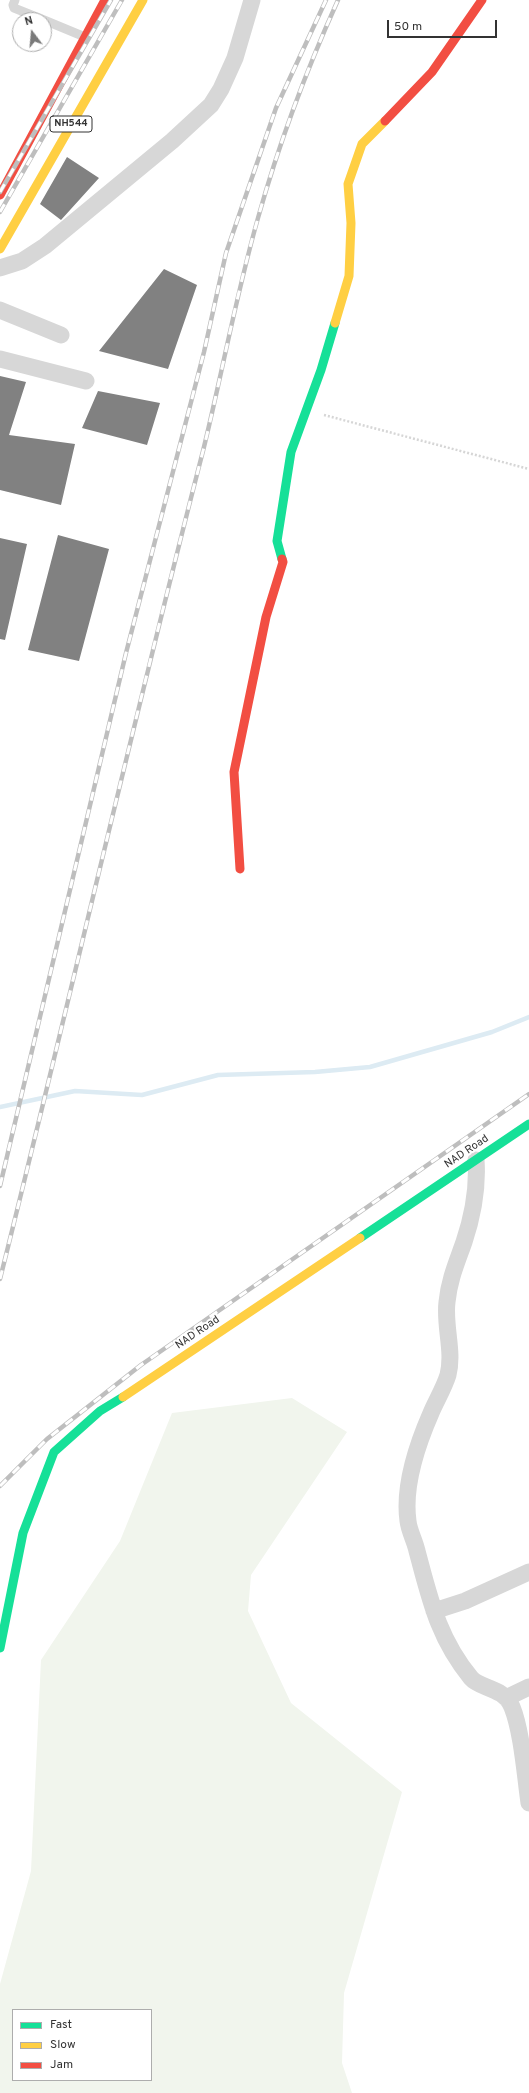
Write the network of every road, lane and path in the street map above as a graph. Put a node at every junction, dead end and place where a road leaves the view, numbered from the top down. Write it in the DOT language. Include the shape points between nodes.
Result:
graph roads {
  1 [pos="15,0"];
  2 [pos="105,0"];
  3 [pos="143,0"];
  4 [pos="252,0"];
  5 [pos="482,0"];
  6 [pos="24,12"];
  7 [pos="52,23"];
  8 [pos="85,37"];
  9 [pos="0,195"];
  10 [pos="0,249"];
  11 [pos="0,268"];
  12 [pos="0,310"];
  13 [pos="61,335"];
  14 [pos="0,359"];
  15 [pos="86,381"];
  16 [pos="306,411"];
  17 [pos="529,469"];
  18 [pos="240,869"];
  19 [pos="529,1124"];
  20 [pos="476,1160"];
  21 [pos="529,1572"];
  22 [pos="434,1611"];
  23 [pos="0,1648"];
  24 [pos="529,1687"];
  25 [pos="506,1698"];
  26 [pos="529,1803"];
  1 -- 6 [label="lane" via="14,8"];
  2 -- 8 [label="main road, NH544"];
  3 -- 10 [label="main road, NH544"];
  4 -- 11 [label="street" via="228,76 205,112 45,246 22,262"];
  5 -- 16 [label="main road" via="432,72 362,144 348,184 351,223 348,276 321,370"];
  7 -- 8 [label="lane"];
  8 -- 9 [label="main road, NH544"];
  12 -- 13 [label="street"];
  14 -- 15 [label="street"];
  16 -- 17 [label="path"];
  16 -- 18 [label="main road" via="291,452 277,541 283,562 266,617 234,772"];
  19 -- 20 [label="main road, NAD Road"];
  20 -- 22 [label="street" via="477,1179 473,1211 451,1275 446,1303 448,1374 430,1416 407,1491 408,1522"];
  20 -- 23 [label="main road, NAD Road" via="100,1411 54,1452 23,1533"];
  21 -- 22 [label="street" via="465,1601"];
  22 -- 25 [label="street" via="440,1629 472,1680 498,1690"];
  24 -- 25 [label="street"];
  25 -- 26 [label="street" via="512,1705 520,1741"];
}
